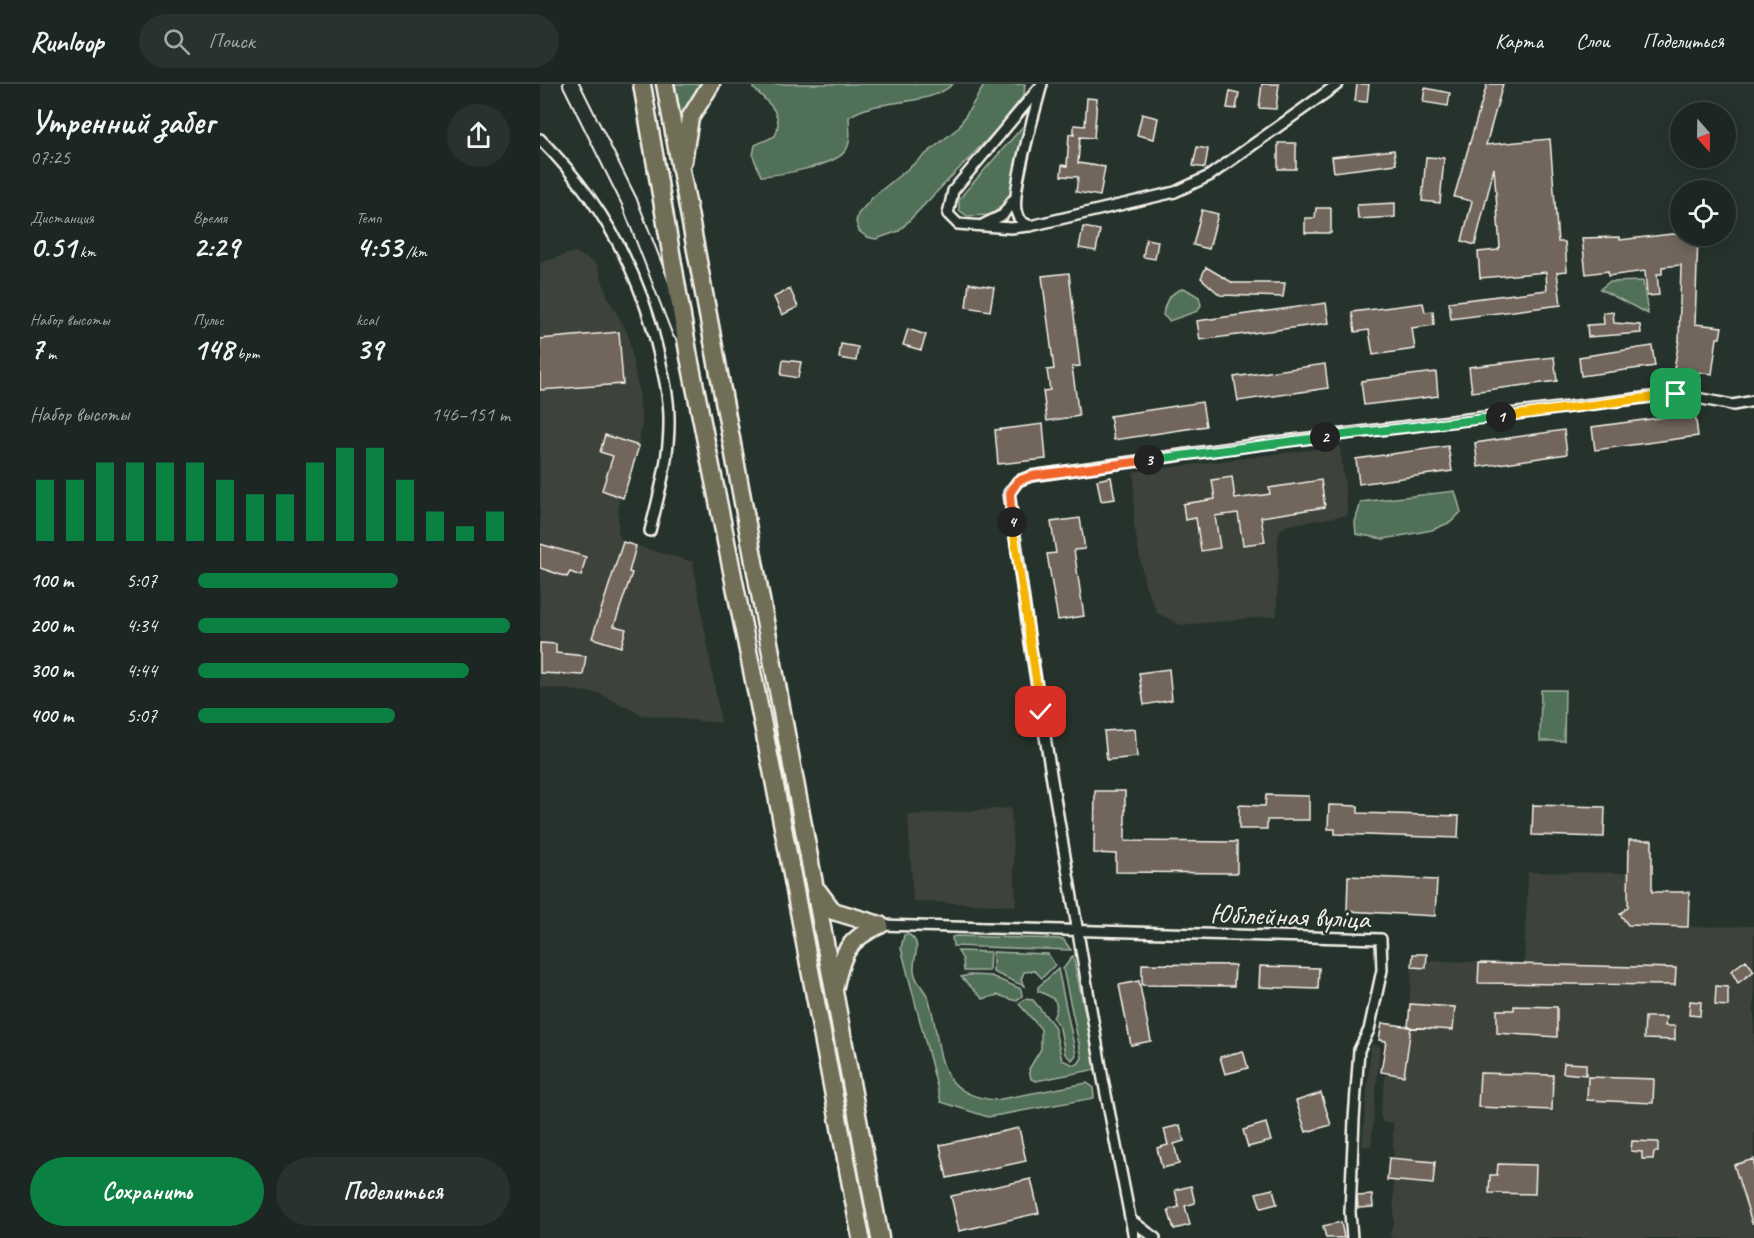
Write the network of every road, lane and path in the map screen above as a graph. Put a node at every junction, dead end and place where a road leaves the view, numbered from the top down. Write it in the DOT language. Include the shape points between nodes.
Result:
graph roads {
  1 [pos="571,84"];
  2 [pos="642,84"];
  3 [pos="665,84"];
  4 [pos="711,84"];
  5 [pos="1338,84"];
  6 [pos="1041,85"];
  7 [pos="540,138"];
  8 [pos="681,173"];
  9 [pos="1016,194"];
  10 [pos="979,225"];
  11 [pos="1030,226"];
  12 [pos="688,357"];
  13 [pos="1754,401"];
  14 [pos="650,531"];
  15 [pos="814,886"];
  16 [pos="880,925"];
  17 [pos="1078,932"];
  18 [pos="834,993"];
  19 [pos="1131,1220"];
  20 [pos="861,1238"];
  21 [pos="880,1238"];
  22 [pos="1134,1238"];
  23 [pos="1155,1238"];
  24 [pos="1352,1238"];
  1 -- 12 [label="main road" via="629,201"];
  2 -- 12 [label="highway"];
  3 -- 8 [label="highway"];
  4 -- 8 [label="highway" via="690,118"];
  5 -- 11 [label="street" via="1209,176 1175,192"];
  6 -- 9 [label="street"];
  6 -- 10 [label="street" via="953,191 948,213 958,224"];
  7 -- 14 [label="street" via="600,211 634,271 649,311 669,417 667,459"];
  8 -- 15 [label="highway"];
  9 -- 10 [label="street" via="1003,216"];
  9 -- 11 [label="street" via="1017,215"];
  10 -- 11 [label="street"];
  12 -- 20 [label="highway" via="777,791"];
  13 -- 17 [label="street" via="1733,405 1676,394 1259,444 1018,481 1010,493 1014,534"];
  15 -- 16 [label="highway" via="833,911"];
  15 -- 18 [label="highway"];
  16 -- 17 [label="street"];
  16 -- 18 [label="highway" via="862,933 844,954"];
  17 -- 19 [label="street"];
  17 -- 24 [label="street, Юбілейная вуліца" via="1381,939 1382,970 1369,1030 1359,1050"];
  18 -- 21 [label="highway"];
  19 -- 22 [label="street"];
  19 -- 23 [label="street"];
}
